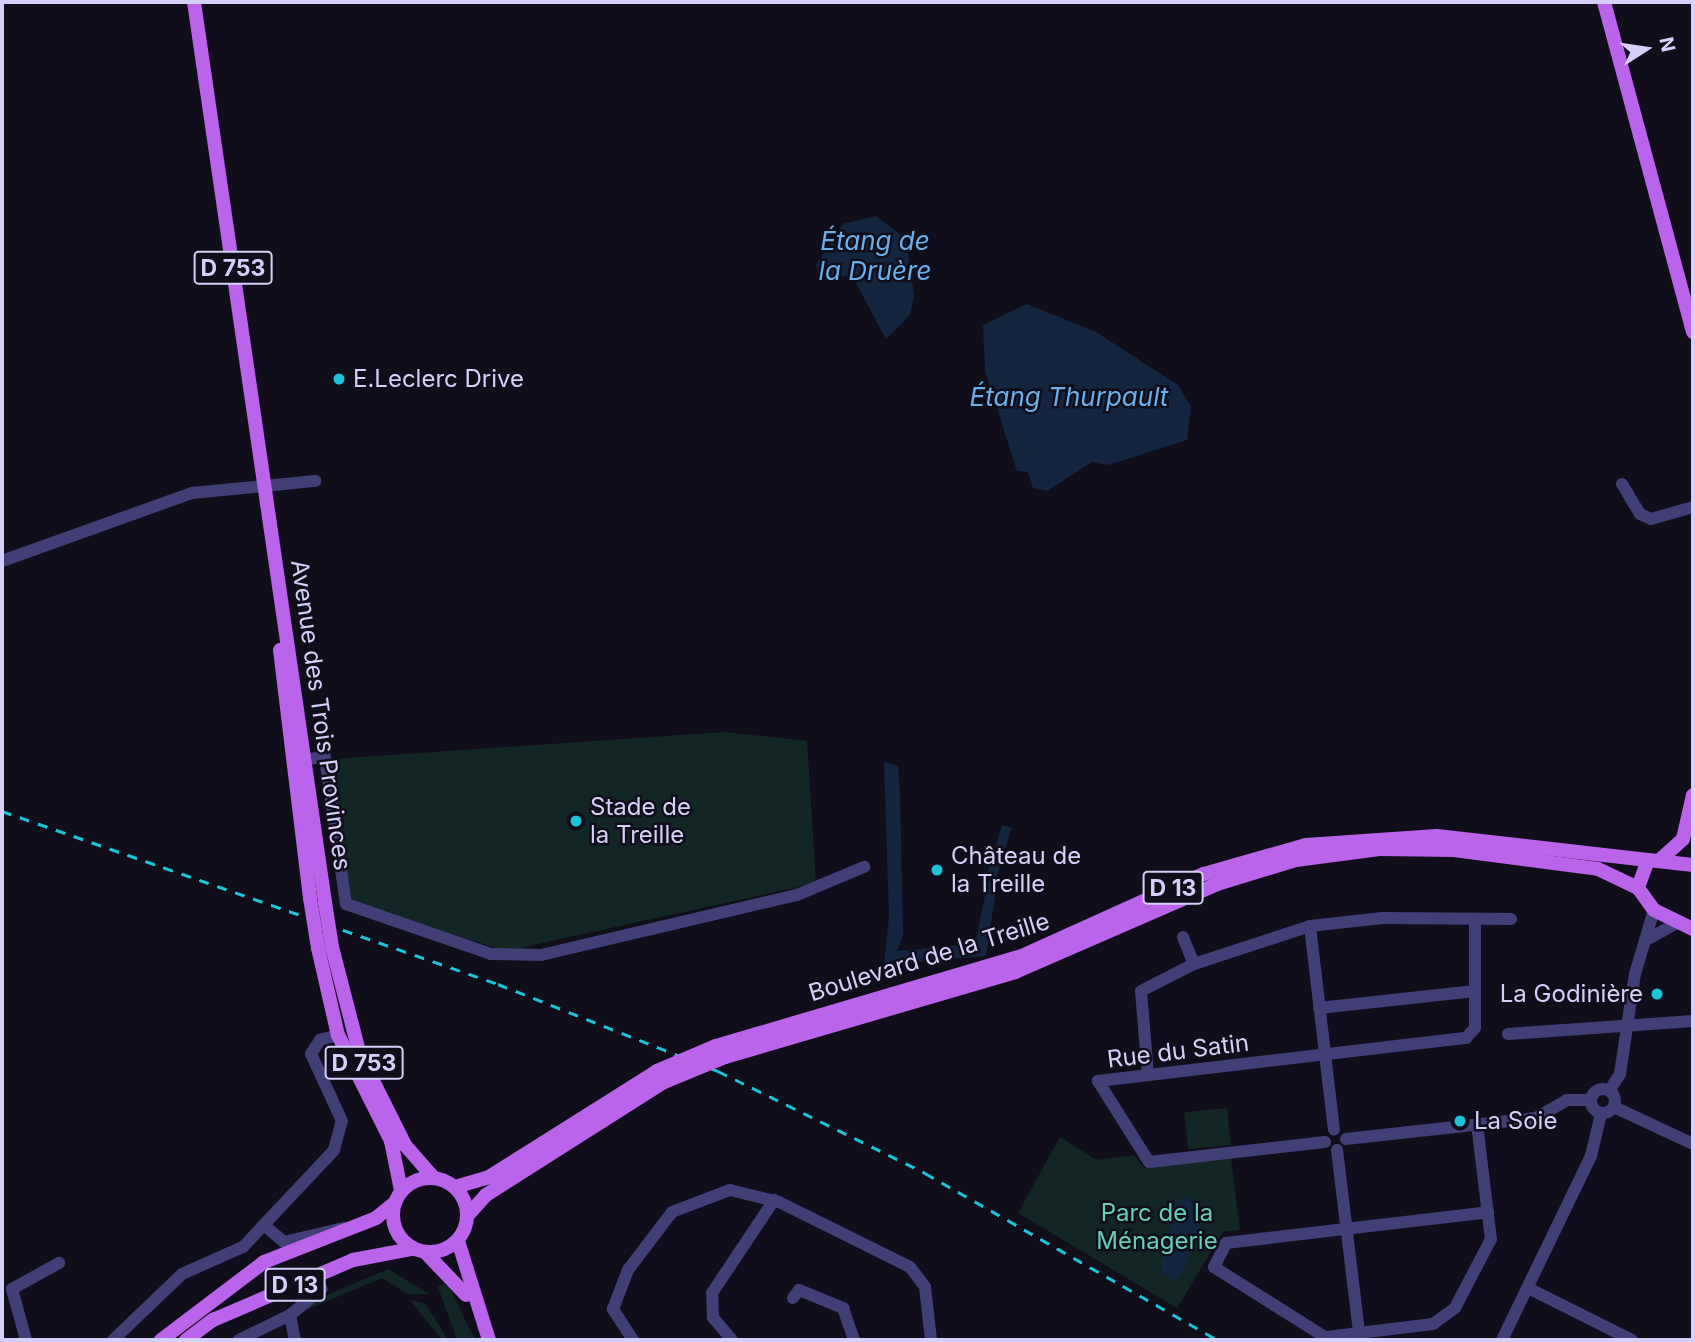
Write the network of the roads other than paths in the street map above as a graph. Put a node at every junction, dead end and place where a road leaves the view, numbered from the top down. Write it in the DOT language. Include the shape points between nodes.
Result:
graph roads {
  1 [pos="194,2"];
  2 [pos="1604,2"];
  3 [pos="1693,332"];
  4 [pos="315,481"];
  5 [pos="1622,484"];
  6 [pos="265,487"];
  7 [pos="1693,507"];
  8 [pos="271,533"];
  9 [pos="2,561"];
  10 [pos="305,758"];
  11 [pos="290,771"];
  12 [pos="1693,795"];
  13 [pos="1655,859"];
  14 [pos="1693,865"];
  15 [pos="864,867"];
  16 [pos="1638,888"];
  17 [pos="1654,910"];
  18 [pos="1511,919"];
  19 [pos="1475,922"];
  20 [pos="1677,923"];
  21 [pos="1310,926"];
  22 [pos="1693,929"];
  23 [pos="1182,937"];
  24 [pos="1647,939"];
  25 [pos="325,948"];
  26 [pos="1194,964"];
  27 [pos="1475,991"];
  28 [pos="1319,1008"];
  29 [pos="1693,1021"];
  30 [pos="1629,1025"];
  31 [pos="1508,1034"];
  32 [pos="338,1035"];
  33 [pos="720,1052"];
  34 [pos="1325,1055"];
  35 [pos="1148,1074"];
  36 [pos="661,1076"];
  37 [pos="1609,1091"];
  38 [pos="1590,1100"];
  39 [pos="1614,1107"];
  40 [pos="1601,1114"];
  41 [pos="1477,1125"];
  42 [pos="1334,1130"];
  43 [pos="1346,1139"];
  44 [pos="1325,1142"];
  45 [pos="1693,1144"];
  46 [pos="1337,1150"];
  47 [pos="433,1177"];
  48 [pos="455,1187"];
  49 [pos="401,1190"];
  50 [pos="774,1200"];
  51 [pos="393,1204"];
  52 [pos="1488,1212"];
  53 [pos="468,1215"];
  54 [pos="265,1226"];
  55 [pos="344,1228"];
  56 [pos="1346,1228"];
  57 [pos="458,1241"];
  58 [pos="419,1251"];
  59 [pos="59,1263"];
  60 [pos="1528,1288"];
  61 [pos="322,1289"];
  62 [pos="793,1298"];
  63 [pos="478,1313"];
  64 [pos="290,1315"];
  65 [pos="1359,1337"];
  66 [pos="26,1340"];
  67 [pos="113,1340"];
  68 [pos="161,1340"];
  69 [pos="186,1340"];
  70 [pos="239,1340"];
  71 [pos="295,1340"];
  72 [pos="489,1340"];
  73 [pos="633,1340"];
  74 [pos="732,1340"];
  75 [pos="854,1340"];
  76 [pos="932,1340"];
  77 [pos="1502,1340"];
  78 [pos="1632,1340"];
  1 -- 6 [label="main road, Avenue des Trois Provinces / D 753"];
  2 -- 3 [label="main road"];
  4 -- 6 [label="street"];
  5 -- 7 [label="street" via="1640,514 1651,519"];
  6 -- 8 [label="main road, Avenue des Trois Provinces / D 753"];
  6 -- 9 [label="street" via="192,493 133,509"];
  8 -- 10 [label="main road, Avenue des Trois Provinces / D 753"];
  8 -- 11 [label="main road, Avenue des Trois Provinces / D 753"];
  10 -- 11 [label="street" via="296,760"];
  10 -- 15 [label="street" via="325,757 346,904 491,954 541,955 797,894"];
  10 -- 25 [label="main road, Avenue des Trois Provinces / D 753, bridge" via="325,902"];
  11 -- 25 [label="main road, Avenue des Trois Provinces / D 753, bridge" via="310,898"];
  12 -- 13 [label="main road" via="1683,839"];
  13 -- 14 [label="main road, Boulevard de la Treille"];
  13 -- 16 [label="main road"];
  13 -- 33 [label="main road, Boulevard de la Treille / D 13" via="1437,836 1306,845 1204,874 1022,956"];
  16 -- 17 [label="main road"];
  16 -- 33 [label="main road, Boulevard de la Treille / D 13" via="1598,869 1454,850 1379,849 1296,860 1217,884 1015,972"];
  17 -- 20 [label="main road"];
  17 -- 24 [label="street"];
  18 -- 19 [label="street"];
  19 -- 21 [label="street" via="1415,917"];
  19 -- 27 [label="street, Rue du Satin"];
  20 -- 22 [label="main road"];
  20 -- 24 [label="street"];
  21 -- 26 [label="street"];
  21 -- 28 [label="street"];
  23 -- 26 [label="street"];
  24 -- 30 [label="street" via="1635,974"];
  25 -- 32 [label="main road, D 753"];
  25 -- 47 [label="main road, D 753" via="360,1055 404,1145"];
  26 -- 35 [label="street" via="1141,991"];
  27 -- 28 [label="street"];
  27 -- 34 [label="street, Rue du Satin" via="1475,1028 1466,1038"];
  28 -- 34 [label="street"];
  29 -- 30 [label="street"];
  30 -- 31 [label="street"];
  30 -- 37 [label="street" via="1620,1074"];
  32 -- 49 [label="main road, D 753" via="391,1141"];
  32 -- 54 [label="street" via="320,1040 311,1054 342,1133"];
  33 -- 36 [label="main road, Boulevard de la Treille / D 13, bridge"];
  34 -- 35 [label="street, Rue du Satin"];
  34 -- 42 [label="street"];
  35 -- 44 [label="street, Rue du Satin" via="1098,1081 1149,1162"];
  36 -- 48 [label="main road, Boulevard de la Treille / D 13" via="489,1177"];
  36 -- 53 [label="main road, Boulevard de la Treille / D 13" via="486,1195"];
  37 -- 38 [label="street" via="1597,1090"];
  37 -- 39 [label="street"];
  38 -- 40 [label="street"];
  38 -- 41 [label="street" via="1567,1100 1536,1118"];
  39 -- 40 [label="street"];
  39 -- 45 [label="street"];
  40 -- 60 [label="street" via="1591,1156"];
  41 -- 43 [label="street"];
  41 -- 52 [label="street"];
  42 -- 43 [label="street"];
  42 -- 44 [label="street"];
  43 -- 46 [label="street"];
  44 -- 46 [label="street"];
  46 -- 56 [label="street"];
  47 -- 48 [label="main road"];
  47 -- 49 [label="main road"];
  48 -- 53 [label="main road"];
  49 -- 51 [label="main road"];
  50 -- 73 [label="street" via="730,1190 689,1201 664,1219 616,1292 616,1320"];
  50 -- 74 [label="street" via="712,1293 713,1317"];
  50 -- 76 [label="street" via="910,1267 928,1296"];
  51 -- 55 [label="main road, D 13"];
  51 -- 58 [label="main road" via="395,1230"];
  52 -- 56 [label="street"];
  52 -- 65 [label="street" via="1491,1239 1455,1308 1433,1324"];
  53 -- 57 [label="main road"];
  54 -- 55 [label="street" via="284,1242"];
  54 -- 67 [label="street" via="223,1259 182,1274"];
  55 -- 68 [label="main road, D 13" via="238,1277"];
  56 -- 65 [label="street"];
  56 -- 65 [label="street" via="1226,1243 1214,1267 1325,1338"];
  57 -- 58 [label="main road"];
  57 -- 63 [label="main road"];
  58 -- 63 [label="main road" via="446,1269"];
  58 -- 69 [label="main road, D 13" via="353,1261 213,1320"];
  59 -- 66 [label="street" via="12,1289"];
  60 -- 77 [label="street"];
  60 -- 78 [label="street"];
  61 -- 64 [label="street"];
  62 -- 75 [label="street" via="799,1290 843,1308"];
  63 -- 72 [label="main road"];
  64 -- 70 [label="street"];
  64 -- 71 [label="street"];
}
